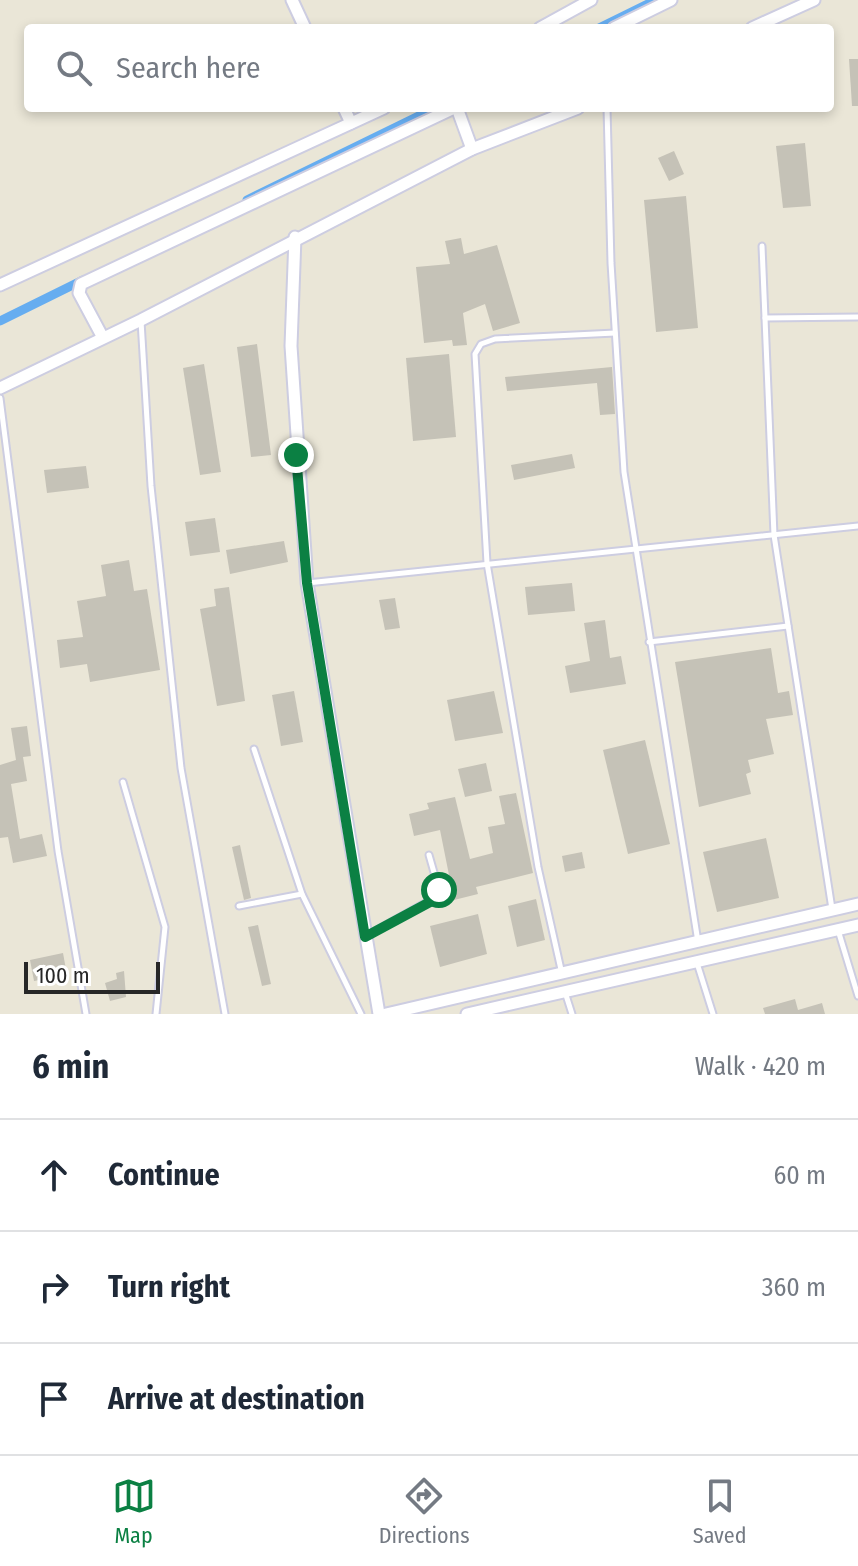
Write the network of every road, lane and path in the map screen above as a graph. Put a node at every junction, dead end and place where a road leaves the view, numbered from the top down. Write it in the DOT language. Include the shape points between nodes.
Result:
graph roads {
  1 [pos="292,0"];
  2 [pos="591,0"];
  3 [pos="671,0"];
  4 [pos="814,0"];
  5 [pos="303,24"];
  6 [pos="547,24"];
  7 [pos="622,24"];
  8 [pos="761,24"];
  9 [pos="346,112"];
  10 [pos="375,112"];
  11 [pos="447,112"];
  12 [pos="458,112"];
  13 [pos="568,112"];
  14 [pos="607,112"];
  15 [pos="351,123"];
  16 [pos="472,149"];
  17 [pos="295,237"];
  18 [pos="762,246"];
  19 [pos="0,285"];
  20 [pos="858,317"];
  21 [pos="765,318"];
  22 [pos="141,320"];
  23 [pos="615,333"];
  24 [pos="102,336"];
  25 [pos="0,388"];
  26 [pos="0,398"];
  27 [pos="858,526"];
  28 [pos="774,535"];
  29 [pos="634,547"];
  30 [pos="487,563"];
  31 [pos="307,583"];
  32 [pos="788,626"];
  33 [pos="649,642"];
  34 [pos="254,749"];
  35 [pos="123,782"];
  36 [pos="429,855"];
  37 [pos="302,894"];
  38 [pos="858,904"];
  39 [pos="239,906"];
  40 [pos="833,910"];
  41 [pos="858,925"];
  42 [pos="838,930"];
  43 [pos="365,937"];
  44 [pos="699,943"];
  45 [pos="697,963"];
  46 [pos="562,975"];
  47 [pos="564,991"];
  48 [pos="858,996"];
  49 [pos="485,1012"];
  50 [pos="86,1014"];
  51 [pos="156,1014"];
  52 [pos="225,1014"];
  53 [pos="361,1014"];
  54 [pos="379,1014"];
  55 [pos="386,1014"];
  56 [pos="467,1014"];
  57 [pos="572,1014"];
  58 [pos="713,1014"];
  1 -- 5 [label="street"];
  2 -- 6 [label="street"];
  3 -- 7 [label="street"];
  4 -- 8 [label="street"];
  9 -- 15 [label="street"];
  10 -- 15 [label="street"];
  11 -- 24 [label="street" via="81,284 79,293"];
  12 -- 16 [label="street"];
  13 -- 16 [label="street"];
  14 -- 23 [label="lane"];
  15 -- 19 [label="street"];
  16 -- 17 [label="street"];
  17 -- 22 [label="street"];
  17 -- 31 [label="street" via="291,346"];
  18 -- 21 [label="lane"];
  20 -- 21 [label="lane"];
  21 -- 28 [label="lane"];
  22 -- 24 [label="street"];
  22 -- 52 [label="lane" via="151,486 181,768"];
  23 -- 29 [label="lane"];
  23 -- 30 [label="lane" via="495,339 481,344 475,354"];
  24 -- 25 [label="street"];
  26 -- 50 [label="lane" via="58,851"];
  27 -- 28 [label="lane"];
  28 -- 29 [label="lane"];
  28 -- 32 [label="lane"];
  29 -- 30 [label="lane"];
  29 -- 33 [label="lane"];
  30 -- 31 [label="lane"];
  30 -- 46 [label="lane" via="538,867"];
  31 -- 43 [label="street"];
  32 -- 33 [label="lane"];
  32 -- 40 [label="lane"];
  33 -- 44 [label="lane"];
  34 -- 37 [label="lane"];
  35 -- 51 [label="lane" via="165,927"];
  36 -- 43 [label="lane" via="439,890 436,897"];
  37 -- 39 [label="lane"];
  37 -- 53 [label="lane"];
  38 -- 40 [label="street"];
  40 -- 42 [label="street"];
  40 -- 44 [label="street"];
  41 -- 42 [label="street"];
  42 -- 45 [label="street"];
  42 -- 48 [label="lane"];
  43 -- 54 [label="street"];
  44 -- 46 [label="street"];
  45 -- 47 [label="street"];
  45 -- 58 [label="lane"];
  46 -- 47 [label="street"];
  46 -- 55 [label="street"];
  47 -- 49 [label="street"];
  47 -- 57 [label="lane"];
  49 -- 56 [label="street"];
}
